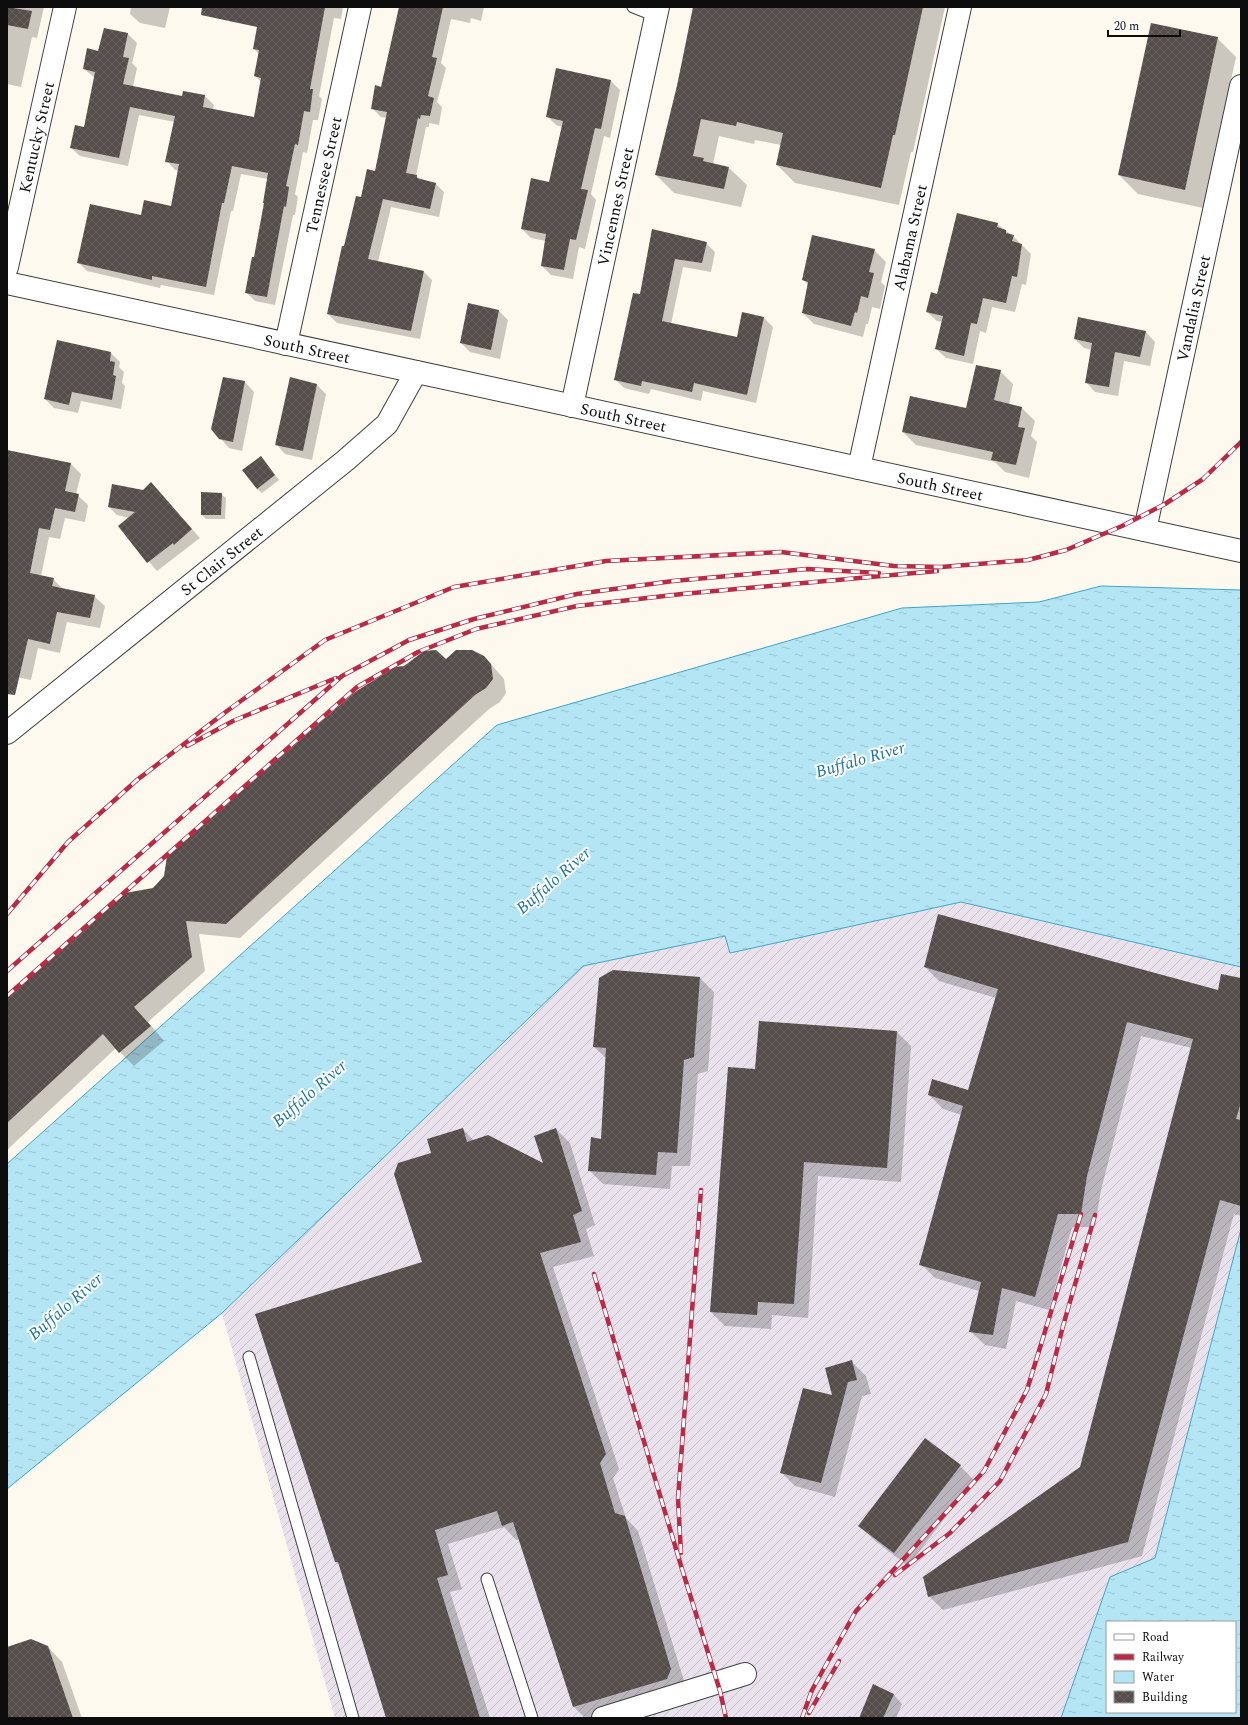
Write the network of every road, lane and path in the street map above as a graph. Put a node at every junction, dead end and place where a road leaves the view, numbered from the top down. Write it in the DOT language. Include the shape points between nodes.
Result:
graph roads {
  1 [pos="65,7"];
  2 [pos="360,7"];
  3 [pos="633,7"];
  4 [pos="960,7"];
  5 [pos="657,12"];
  6 [pos="1241,86"];
  7 [pos="7,267"];
  8 [pos="7,283"];
  9 [pos="286,344"];
  10 [pos="416,372"];
  11 [pos="572,406"];
  12 [pos="859,468"];
  13 [pos="1145,530"];
  14 [pos="1241,551"];
  15 [pos="7,734"];
  16 [pos="249,1357"];
  17 [pos="487,1579"];
  18 [pos="745,1674"];
  19 [pos="353,1718"];
  20 [pos="532,1718"];
  21 [pos="603,1718"];
  1 -- 7 [label="street, Kentucky Street"];
  2 -- 9 [label="street, Tennessee Street"];
  3 -- 5 [label="lane"];
  4 -- 12 [label="street, Alabama Street"];
  5 -- 11 [label="street, Vincennes Street"];
  6 -- 13 [label="street, Vandalia Street"];
  8 -- 9 [label="street, South Street"];
  9 -- 10 [label="street, South Street"];
  10 -- 11 [label="street, South Street"];
  10 -- 15 [label="street, St Clair Street" via="388,424"];
  11 -- 12 [label="street, South Street"];
  12 -- 13 [label="street, South Street"];
  13 -- 14 [label="street, South Street"];
  16 -- 19 [label="lane"];
  17 -- 20 [label="lane"];
  18 -- 21 [label="street"];
}
